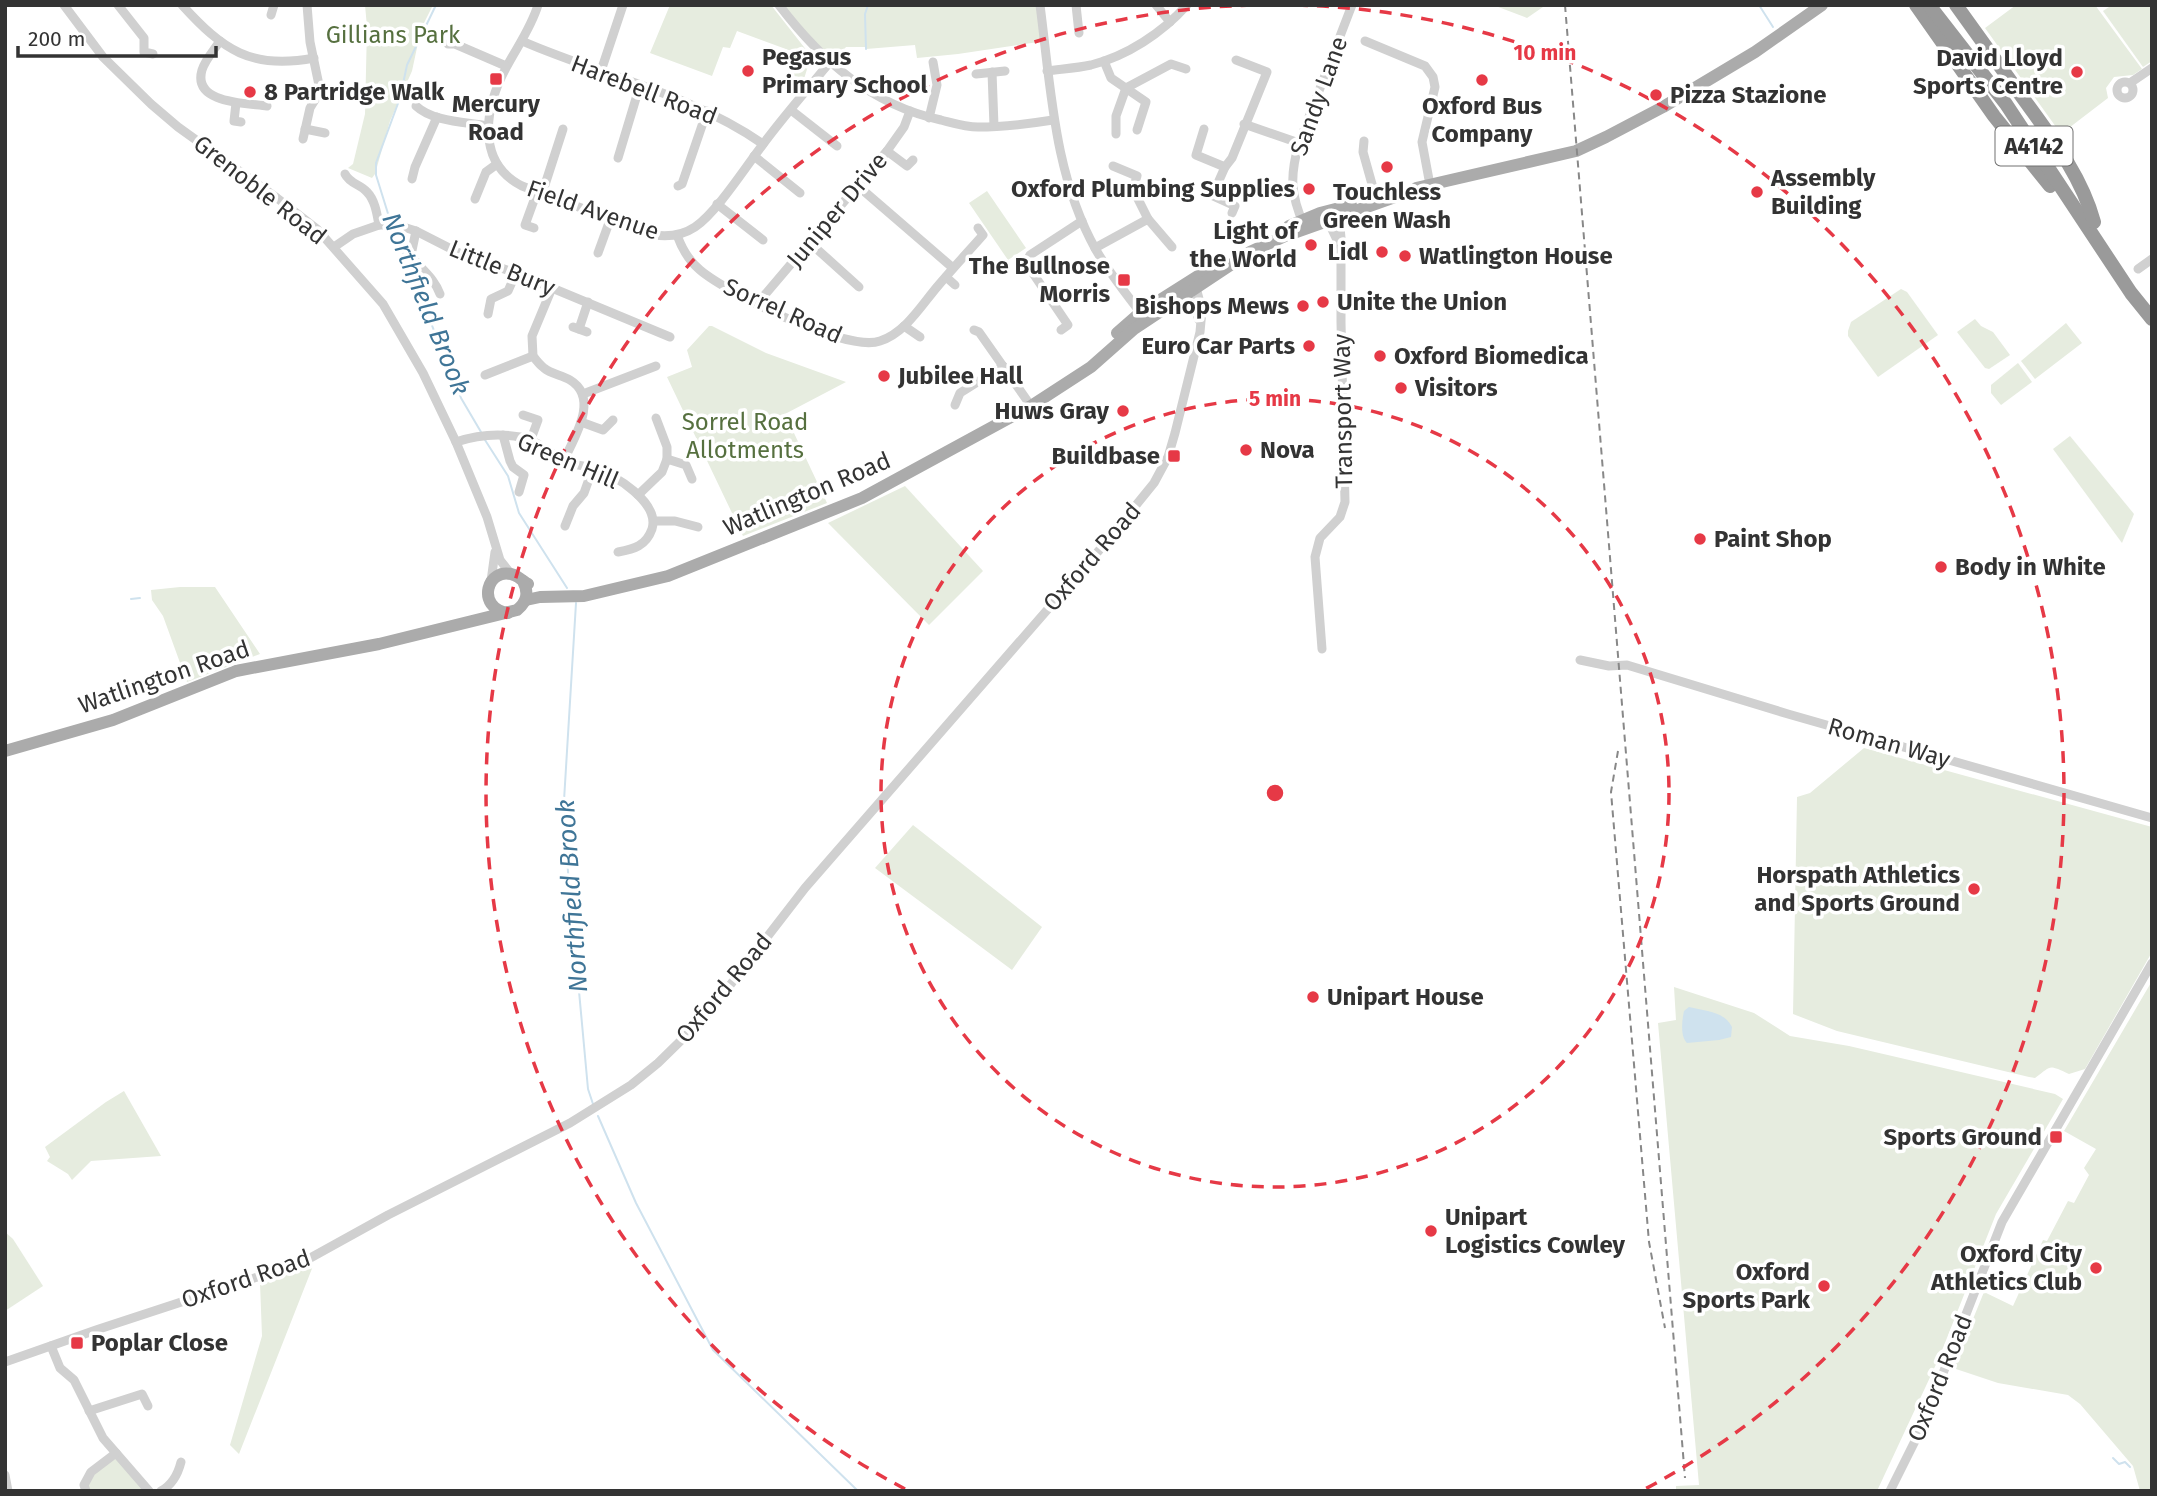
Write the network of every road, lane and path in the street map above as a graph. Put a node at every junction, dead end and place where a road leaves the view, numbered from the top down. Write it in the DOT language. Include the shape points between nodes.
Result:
graph roads {
  1 [pos="64,5"];
  2 [pos="118,5"];
  3 [pos="182,5"];
  4 [pos="307,5"];
  5 [pos="538,5"];
  6 [pos="623,5"];
  7 [pos="779,5"];
  8 [pos="1040,5"];
  9 [pos="1076,5"];
  10 [pos="1156,5"];
  11 [pos="1187,5"];
  12 [pos="1352,5"];
  13 [pos="1822,5"];
  14 [pos="1916,5"];
  15 [pos="1929,5"];
  16 [pos="1941,5"];
  17 [pos="1956,5"];
  18 [pos="1170,22"];
  19 [pos="1079,33"];
  20 [pos="220,41"];
  21 [pos="523,41"];
  22 [pos="1365,41"];
  23 [pos="448,44"];
  24 [pos="153,54"];
  25 [pos="314,58"];
  26 [pos="1236,60"];
  27 [pos="1104,61"];
  28 [pos="830,62"];
  29 [pos="506,66"];
  30 [pos="931,67"];
  31 [pos="2152,68"];
  32 [pos="1186,69"];
  33 [pos="601,71"];
  34 [pos="1005,71"];
  35 [pos="1047,71"];
  36 [pos="992,72"];
  37 [pos="976,74"];
  38 [pos="2130,83"];
  39 [pos="640,85"];
  40 [pos="1126,88"];
  41 [pos="236,103"];
  42 [pos="267,106"];
  43 [pos="416,106"];
  44 [pos="791,110"];
  45 [pos="707,111"];
  46 [pos="910,111"];
  47 [pos="437,117"];
  48 [pos="929,117"];
  49 [pos="1053,120"];
  50 [pos="241,122"];
  51 [pos="1244,124"];
  52 [pos="487,125"];
  53 [pos="994,126"];
  54 [pos="563,129"];
  55 [pos="1204,129"];
  56 [pos="1137,130"];
  57 [pos="325,133"];
  58 [pos="1116,134"];
  59 [pos="1364,141"];
  60 [pos="1299,143"];
  61 [pos="763,144"];
  62 [pos="837,146"];
  63 [pos="887,151"];
  64 [pos="754,156"];
  65 [pos="618,158"];
  66 [pos="913,160"];
  67 [pos="497,164"];
  68 [pos="1113,166"];
  69 [pos="1225,167"];
  70 [pos="345,174"];
  71 [pos="412,179"];
  72 [pos="678,186"];
  73 [pos="858,186"];
  74 [pos="1426,186"];
  75 [pos="540,193"];
  76 [pos="800,193"];
  77 [pos="475,199"];
  78 [pos="1376,200"];
  79 [pos="717,204"];
  80 [pos="1235,206"];
  81 [pos="1333,216"];
  82 [pos="1148,219"];
  83 [pos="610,220"];
  84 [pos="1082,221"];
  85 [pos="2094,222"];
  86 [pos="387,225"];
  87 [pos="1304,225"];
  88 [pos="534,228"];
  89 [pos="978,228"];
  90 [pos="416,231"];
  91 [pos="677,235"];
  92 [pos="763,240"];
  93 [pos="809,242"];
  94 [pos="334,247"];
  95 [pos="1172,247"];
  96 [pos="1095,248"];
  97 [pos="598,253"];
  98 [pos="2152,258"];
  99 [pos="953,268"];
  100 [pos="2138,269"];
  101 [pos="516,273"];
  102 [pos="946,277"];
  103 [pos="955,285"];
  104 [pos="859,287"];
  105 [pos="1190,287"];
  106 [pos="552,288"];
  107 [pos="2132,293"];
  108 [pos="440,294"];
  109 [pos="587,302"];
  110 [pos="757,304"];
  111 [pos="2152,304"];
  112 [pos="488,314"];
  113 [pos="1144,316"];
  114 [pos="2152,319"];
  115 [pos="904,326"];
  116 [pos="580,330"];
  117 [pos="974,330"];
  118 [pos="1061,330"];
  119 [pos="670,337"];
  120 [pos="920,337"];
  121 [pos="533,356"];
  122 [pos="656,366"];
  123 [pos="1003,366"];
  124 [pos="485,375"];
  125 [pos="583,394"];
  126 [pos="955,405"];
  127 [pos="1031,406"];
  128 [pos="523,415"];
  129 [pos="656,418"];
  130 [pos="613,420"];
  131 [pos="581,422"];
  132 [pos="502,435"];
  133 [pos="531,439"];
  134 [pos="456,442"];
  135 [pos="667,459"];
  136 [pos="564,460"];
  137 [pos="593,468"];
  138 [pos="692,479"];
  139 [pos="519,492"];
  140 [pos="638,495"];
  141 [pos="654,521"];
  142 [pos="565,526"];
  143 [pos="698,527"];
  144 [pos="495,548"];
  145 [pos="618,552"];
  146 [pos="511,574"];
  147 [pos="523,581"];
  148 [pos="491,582"];
  149 [pos="488,597"];
  150 [pos="568,597"];
  151 [pos="526,600"];
  152 [pos="508,613"];
  153 [pos="421,633"];
  154 [pos="1322,649"];
  155 [pos="1580,660"];
  156 [pos="5,751"];
  157 [pos="2152,818"];
  158 [pos="2152,963"];
  159 [pos="51,1346"];
  160 [pos="5,1362"];
  161 [pos="148,1406"];
  162 [pos="89,1411"];
  163 [pos="116,1453"];
  164 [pos="181,1462"];
  165 [pos="5,1475"];
  166 [pos="8,1491"];
  167 [pos="86,1491"];
  168 [pos="149,1491"];
  169 [pos="161,1491"];
  170 [pos="1890,1491"];
  1 -- 94 [label="street, Grenoble Road" via="103,57 151,104 300,215"];
  2 -- 24 [label="street" via="144,38 144,52"];
  3 -- 20 [label="street"];
  4 -- 25 [label="street"];
  5 -- 21 [label="street"];
  6 -- 33 [label="street"];
  7 -- 28 [label="street"];
  8 -- 35 [label="street"];
  9 -- 19 [label="street"];
  10 -- 18 [label="street"];
  11 -- 18 [label="street"];
  12 -- 60 [label="street, Sandy Lane"];
  13 -- 74 [label="main road, Watlington Road" via="1717,75 1576,150"];
  14 -- 107 [label="highway" via="1994,116"];
  15 -- 107 [label="highway, A4142" via="2006,104"];
  16 -- 85 [label="highway, A4142" via="2013,99"];
  17 -- 85 [label="highway" via="2052,138 2090,205"];
  18 -- 27 [label="street"];
  20 -- 25 [label="street" via="240,54 264,61"];
  20 -- 41 [label="street" via="201,74 204,88 214,97"];
  21 -- 29 [label="street"];
  21 -- 33 [label="street, Harebell Road"];
  22 -- 74 [label="street" via="1425,66 1433,77 1435,88 1422,142"];
  23 -- 29 [label="street"];
  25 -- 57 [label="street" via="319,89 304,134"];
  26 -- 51 [label="street" via="1267,72"];
  27 -- 35 [label="street"];
  27 -- 40 [label="street" via="1111,78"];
  28 -- 44 [label="street, Field Avenue"];
  28 -- 46 [label="street" via="863,88"];
  29 -- 52 [label="street"];
  30 -- 48 [label="street" via="937,85"];
  31 -- 38 [label="street"];
  32 -- 40 [label="street" via="1171,64"];
  33 -- 39 [label="street, Harebell Road"];
  34 -- 36 [label="street"];
  35 -- 49 [label="street"];
  36 -- 37 [label="street"];
  36 -- 53 [label="street"];
  39 -- 45 [label="street, Harebell Road"];
  39 -- 65 [label="street"];
  40 -- 56 [label="street" via="1146,102"];
  40 -- 58 [label="street" via="1116,116"];
  41 -- 42 [label="street"];
  41 -- 50 [label="street" via="233,121"];
  43 -- 47 [label="street"];
  44 -- 61 [label="street, Field Avenue"];
  44 -- 62 [label="street"];
  45 -- 61 [label="street, Harebell Road"];
  45 -- 72 [label="street"];
  46 -- 48 [label="street"];
  46 -- 63 [label="street, Juniper Drive"];
  47 -- 52 [label="street"];
  47 -- 71 [label="street"];
  48 -- 53 [label="street"];
  49 -- 53 [label="street"];
  49 -- 84 [label="street"];
  51 -- 60 [label="street"];
  51 -- 69 [label="street"];
  52 -- 67 [label="street, Field Avenue"];
  54 -- 75 [label="street"];
  55 -- 69 [label="street" via="1196,155"];
  59 -- 78 [label="street"];
  60 -- 87 [label="street, Sandy Lane" via="1292,178"];
  61 -- 64 [label="street, Field Avenue"];
  63 -- 66 [label="street" via="907,166"];
  63 -- 73 [label="street, Juniper Drive"];
  64 -- 76 [label="street"];
  64 -- 79 [label="street, Field Avenue"];
  67 -- 75 [label="street, Field Avenue" via="513,181"];
  67 -- 77 [label="street" via="486,172"];
  68 -- 82 [label="street" via="1137,176 1133,188"];
  69 -- 80 [label="street" via="1213,196"];
  70 -- 86 [label="street" via="372,197"];
  73 -- 93 [label="street, Juniper Drive"];
  73 -- 99 [label="street"];
  74 -- 78 [label="main road, Watlington Road"];
  75 -- 83 [label="street, Field Avenue"];
  75 -- 88 [label="street" via="525,225"];
  78 -- 81 [label="main road, Watlington Road"];
  79 -- 91 [label="street, Field Avenue" via="696,226"];
  79 -- 92 [label="street"];
  81 -- 87 [label="main road, Watlington Road"];
  81 -- 154 [label="street, Transport Way" via="1340,246 1345,502 1340,517 1316,547"];
  82 -- 95 [label="street"];
  82 -- 96 [label="street"];
  83 -- 91 [label="street, Field Avenue" via="654,235"];
  83 -- 97 [label="street"];
  84 -- 96 [label="street"];
  84 -- 118 [label="street" via="1024,261 1068,325"];
  85 -- 111 [label="highway, A4142"];
  86 -- 90 [label="street, Little Bury"];
  86 -- 94 [label="street" via="347,236"];
  87 -- 105 [label="main road, Watlington Road" via="1263,238"];
  89 -- 99 [label="street, Sorrel Road" via="983,234"];
  90 -- 101 [label="street, Little Bury" via="465,256"];
  90 -- 108 [label="street" via="411,255"];
  91 -- 110 [label="street, Sorrel Road" via="683,252 700,270"];
  93 -- 104 [label="street"];
  93 -- 110 [label="street, Juniper Drive"];
  94 -- 134 [label="street, Grenoble Road" via="395,322"];
  96 -- 113 [label="street"];
  98 -- 100 [label="street"];
  99 -- 102 [label="street, Sorrel Road"];
  101 -- 106 [label="street, Little Bury"];
  101 -- 112 [label="street" via="508,291 491,299"];
  102 -- 103 [label="street"];
  102 -- 115 [label="street, Sorrel Road"];
  105 -- 113 [label="main road, Watlington Road"];
  105 -- 159 [label="street, Oxford Road" via="1200,332 1175,433 1154,483 805,888 707,1015 658,1063 570,1123 310,1258"];
  106 -- 109 [label="street, Little Bury"];
  106 -- 121 [label="street" via="532,336"];
  107 -- 114 [label="highway, A4142"];
  109 -- 116 [label="street"];
  109 -- 119 [label="street, Little Bury"];
  110 -- 115 [label="street, Sorrel Road" via="860,343 879,342"];
  113 -- 127 [label="main road, Watlington Road"];
  115 -- 120 [label="street"];
  117 -- 123 [label="street"];
  121 -- 124 [label="street"];
  121 -- 125 [label="street" via="545,370 572,380"];
  122 -- 125 [label="street"];
  123 -- 126 [label="street" via="960,393"];
  123 -- 127 [label="street"];
  125 -- 131 [label="street"];
  127 -- 150 [label="main road, Watlington Road" via="830,512 668,576"];
  128 -- 133 [label="street" via="538,420"];
  129 -- 135 [label="street"];
  130 -- 131 [label="street" via="603,430"];
  131 -- 136 [label="street"];
  132 -- 133 [label="street, Green Hill"];
  132 -- 134 [label="street, Green Hill"];
  132 -- 139 [label="street" via="513,467 524,475"];
  133 -- 136 [label="street, Green Hill"];
  134 -- 144 [label="street, Grenoble Road"];
  135 -- 138 [label="street" via="686,466"];
  135 -- 140 [label="street" via="662,472"];
  136 -- 137 [label="street, Green Hill"];
  137 -- 140 [label="street, Green Hill"];
  137 -- 142 [label="street"];
  140 -- 141 [label="street, Green Hill"];
  141 -- 143 [label="street"];
  141 -- 145 [label="street" via="641,546"];
  144 -- 146 [label="street, Grenoble Road"];
  144 -- 148 [label="street, Grenoble Road"];
  146 -- 147 [label="main road"];
  146 -- 148 [label="main road"];
  147 -- 150 [label="main road, Watlington Road" via="543,592"];
  147 -- 151 [label="main road"];
  148 -- 149 [label="main road"];
  149 -- 152 [label="main road" via="494,608"];
  149 -- 153 [label="main road, Watlington Road" via="477,611"];
  150 -- 151 [label="main road, Watlington Road"];
  151 -- 152 [label="main road" via="517,611"];
  152 -- 153 [label="main road, Watlington Road"];
  153 -- 156 [label="main road, Watlington Road" via="236,671 113,720"];
  155 -- 157 [label="street, Roman Way" via="1627,665"];
  158 -- 170 [label="street, Oxford Road" via="2002,1222 1926,1417"];
  159 -- 160 [label="street, Oxford Road"];
  159 -- 162 [label="street"];
  161 -- 162 [label="street" via="142,1394"];
  162 -- 163 [label="street"];
  163 -- 167 [label="street" via="90,1472"];
  163 -- 168 [label="street"];
  164 -- 169 [label="street" via="175,1478"];
  165 -- 166 [label="street"];
}
